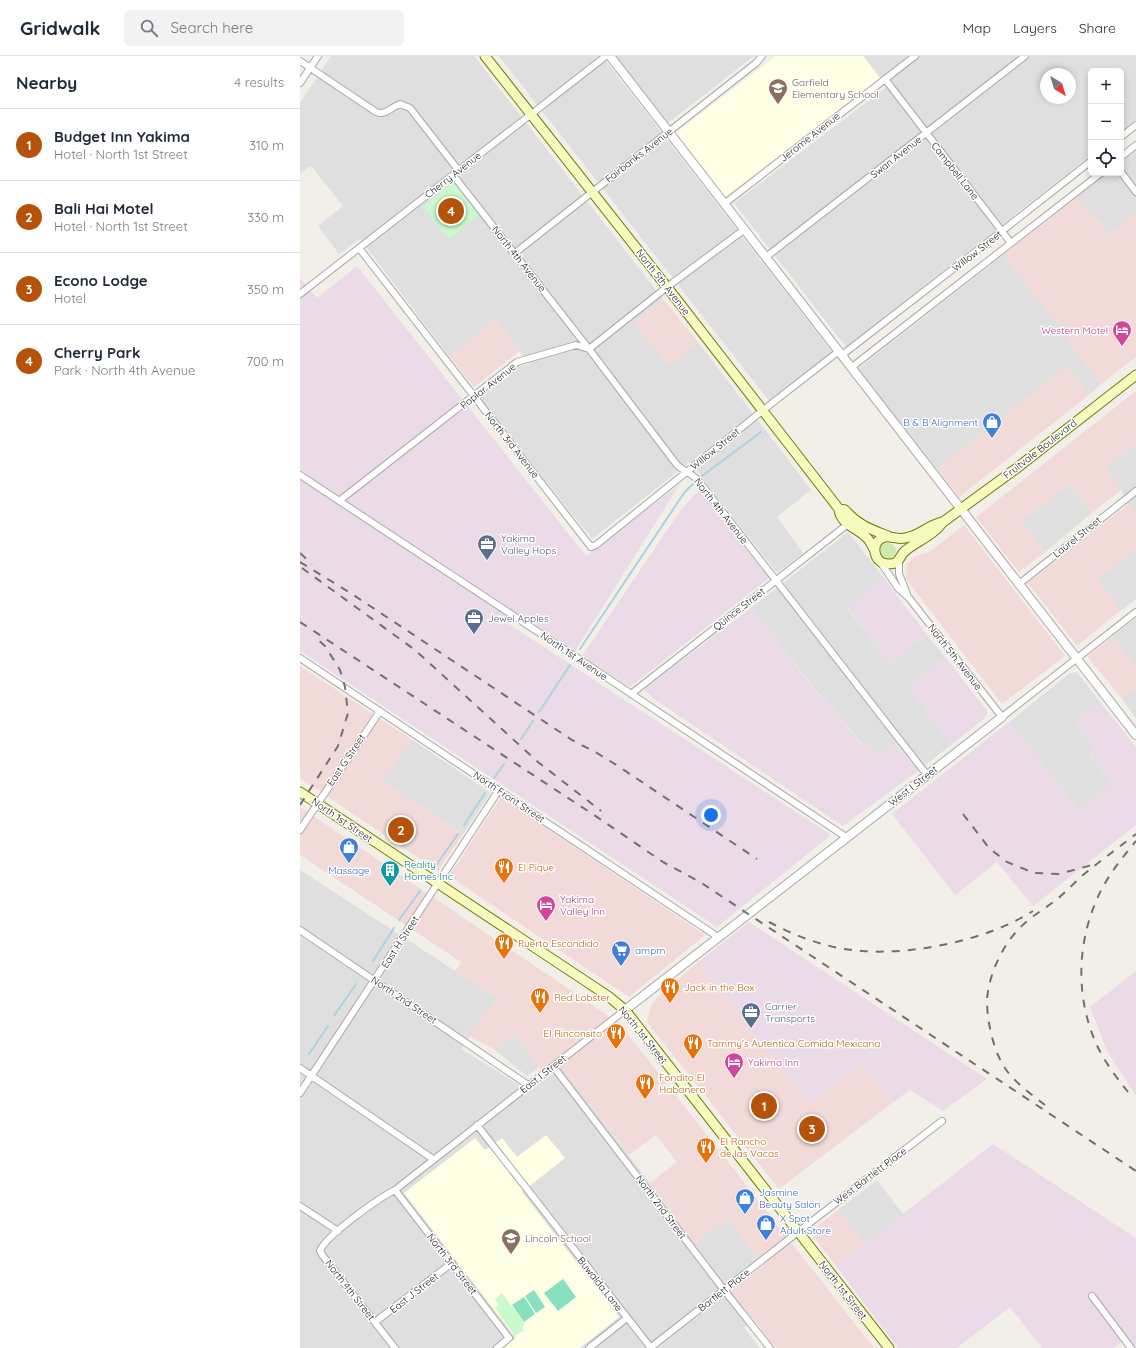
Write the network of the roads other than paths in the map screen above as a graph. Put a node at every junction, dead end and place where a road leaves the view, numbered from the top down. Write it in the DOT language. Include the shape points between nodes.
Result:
graph roads {
  1 [pos="318,56"];
  2 [pos="485,56"];
  3 [pos="606,56"];
  4 [pos="610,56"];
  5 [pos="762,56"];
  6 [pos="915,56"];
  7 [pos="1026,56"];
  8 [pos="300,61"];
  9 [pos="310,68"];
  10 [pos="885,79"];
  11 [pos="300,83"];
  12 [pos="531,114"];
  13 [pos="1136,125"];
  14 [pos="668,132"];
  15 [pos="926,133"];
  16 [pos="1124,135"];
  17 [pos="1136,146"];
  18 [pos="1124,155"];
  19 [pos="1088,163"];
  20 [pos="456,173"];
  21 [pos="1097,176"];
  22 [pos="1124,176"];
  23 [pos="592,192"];
  24 [pos="1136,192"];
  25 [pos="724,204"];
  26 [pos="745,229"];
  27 [pos="1002,231"];
  28 [pos="1012,243"];
  29 [pos="359,248"];
  30 [pos="515,253"];
  31 [pos="766,257"];
  32 [pos="667,288"];
  33 [pos="300,294"];
  34 [pos="589,349"];
  35 [pos="841,353"];
  36 [pos="852,367"];
  37 [pos="1136,375"];
  38 [pos="474,396"];
  39 [pos="762,411"];
  40 [pos="687,472"];
  41 [pos="300,475"];
  42 [pos="1136,491"];
  43 [pos="338,501"];
  44 [pos="839,509"];
  45 [pos="961,509"];
  46 [pos="943,522"];
  47 [pos="848,524"];
  48 [pos="892,537"];
  49 [pos="591,547"];
  50 [pos="875,551"];
  51 [pos="901,557"];
  52 [pos="881,562"];
  53 [pos="776,580"];
  54 [pos="1019,584"];
  55 [pos="909,598"];
  56 [pos="1136,612"];
  57 [pos="300,658"];
  58 [pos="1078,658"];
  59 [pos="631,694"];
  60 [pos="380,711"];
  61 [pos="1002,717"];
  62 [pos="1135,730"];
  63 [pos="927,775"];
  64 [pos="499,790"];
  65 [pos="300,792"];
  66 [pos="317,804"];
  67 [pos="300,830"];
  68 [pos="846,837"];
  69 [pos="438,884"];
  70 [pos="747,914"];
  71 [pos="300,930"];
  72 [pos="718,937"];
  73 [pos="374,980"];
  74 [pos="625,1010"];
  75 [pos="553,1066"];
  76 [pos="300,1068"];
  77 [pos="311,1076"];
  78 [pos="528,1085"];
  79 [pos="300,1092"];
  80 [pos="942,1121"];
  81 [pos="477,1126"];
  82 [pos="433,1159"];
  83 [pos="395,1190"];
  84 [pos="300,1206"];
  85 [pos="338,1231"];
  86 [pos="798,1232"];
  87 [pos="452,1263"];
  88 [pos="724,1290"];
  89 [pos="1092,1296"];
  90 [pos="627,1318"];
  91 [pos="376,1322"];
  92 [pos="1128,1347"];
  93 [pos="395,1348"];
  94 [pos="497,1348"];
  95 [pos="589,1348"];
  96 [pos="650,1348"];
  97 [pos="770,1348"];
  98 [pos="889,1348"];
  1 -- 9 [label="street"];
  2 -- 12 [label="main road, North 5th Avenue"];
  3 -- 12 [label="street, Cherry Avenue"];
  4 -- 14 [label="street"];
  5 -- 14 [label="street, Fairbanks Avenue"];
  6 -- 10 [label="street, Jerome Avenue"];
  7 -- 15 [label="street, Swan Avenue"];
  8 -- 9 [label="street, North 4th Avenue"];
  9 -- 11 [label="street"];
  9 -- 20 [label="street, North 4th Avenue" via="376,112 386,113 400,104 410,108"];
  10 -- 15 [label="street, Campbell Lane"];
  10 -- 25 [label="street, Jerome Avenue"];
  12 -- 20 [label="street, Cherry Avenue"];
  12 -- 23 [label="main road, North 5th Avenue"];
  13 -- 16 [label="street"];
  14 -- 23 [label="street, Fairbanks Avenue"];
  14 -- 25 [label="street"];
  15 -- 27 [label="street, Campbell Lane"];
  15 -- 31 [label="street, Swan Avenue"];
  17 -- 18 [label="street"];
  19 -- 27 [label="street, Willow Street"];
  20 -- 29 [label="street, Cherry Avenue"];
  20 -- 30 [label="street, North 4th Avenue"];
  21 -- 28 [label="street, Willow Street"];
  22 -- 24 [label="street"];
  23 -- 30 [label="street, Fairbanks Avenue"];
  23 -- 32 [label="main road, North 5th Avenue"];
  25 -- 26 [label="street"];
  26 -- 31 [label="street"];
  26 -- 32 [label="street"];
  27 -- 28 [label="street, Campbell Lane"];
  27 -- 35 [label="street, Willow Street"];
  28 -- 36 [label="street, Willow Street"];
  29 -- 33 [label="street, Cherry Avenue"];
  29 -- 38 [label="street, North 3rd Avenue"];
  30 -- 34 [label="street, North 4th Avenue"];
  31 -- 35 [label="street"];
  32 -- 34 [label="street"];
  32 -- 39 [label="main road, North 5th Avenue"];
  34 -- 38 [label="street, Poplar Avenue" via="576,345 517,362"];
  34 -- 40 [label="street, North 4th Avenue" via="677,465"];
  35 -- 36 [label="street"];
  35 -- 39 [label="street, Willow Street"];
  36 -- 45 [label="street"];
  37 -- 45 [label="main road, Fruitvale Boulevard"];
  38 -- 43 [label="street, Poplar Avenue"];
  38 -- 49 [label="street, North 3rd Avenue"];
  39 -- 40 [label="street, Willow Street"];
  39 -- 44 [label="main road, North 5th Avenue"];
  40 -- 49 [label="street, Willow Street"];
  40 -- 53 [label="street, North 4th Avenue" via="698,480"];
  41 -- 43 [label="street, North 1st Avenue"];
  42 -- 54 [label="street, Laurel Street"];
  43 -- 59 [label="street, North 1st Avenue"];
  44 -- 47 [label="main road, North 5th Avenue" via="839,515"];
  44 -- 48 [label="main road, North 5th Avenue" via="845,510 858,523 870,530"];
  45 -- 46 [label="main road, Fruitvale Boulevard"];
  45 -- 54 [label="street"];
  46 -- 48 [label="main road, Fruitvale Boulevard" via="935,523 911,537"];
  46 -- 51 [label="main road, Fruitvale Boulevard" via="927,538"];
  47 -- 50 [label="main road, North 5th Avenue" via="866,537"];
  47 -- 53 [label="street, Quince Street"];
  48 -- 50 [label="main road" via="880,539"];
  48 -- 51 [label="main road" via="902,545"];
  50 -- 52 [label="main road"];
  51 -- 52 [label="main road, Fruitvale Boulevard" via="893,564"];
  51 -- 55 [label="street, North 5th Avenue" via="899,574"];
  52 -- 55 [label="street, North 5th Avenue" via="898,588"];
  53 -- 59 [label="street, Quince Street"];
  53 -- 63 [label="street, North 4th Avenue"];
  54 -- 58 [label="street"];
  55 -- 61 [label="street, North 5th Avenue"];
  56 -- 58 [label="street, West I Street"];
  57 -- 60 [label="street, North Front Street"];
  58 -- 61 [label="street, West I Street"];
  58 -- 62 [label="street"];
  59 -- 68 [label="street, North 1st Avenue"];
  60 -- 64 [label="street, North Front Street"];
  60 -- 66 [label="street, East G Street"];
  61 -- 63 [label="street, West I Street"];
  63 -- 68 [label="street, West I Street"];
  64 -- 69 [label="street, East H Street"];
  64 -- 72 [label="street, North Front Street"];
  65 -- 66 [label="main road, North 1st Street"];
  66 -- 67 [label="street, East G Street"];
  66 -- 69 [label="main road, North 1st Street"];
  68 -- 70 [label="street, West I Street"];
  69 -- 73 [label="street, East H Street"];
  69 -- 74 [label="main road, North 1st Street" via="608,996"];
  70 -- 72 [label="street, East I Street"];
  71 -- 73 [label="street, North 2nd Street"];
  72 -- 74 [label="street, East I Street"];
  73 -- 77 [label="street, East H Street"];
  73 -- 78 [label="street, North 2nd Street"];
  74 -- 75 [label="street, East I Street"];
  74 -- 86 [label="main road, North 1st Street"];
  75 -- 78 [label="street, East I Street"];
  75 -- 88 [label="street, North 2nd Street"];
  76 -- 77 [label="street"];
  77 -- 79 [label="street, East H Street"];
  77 -- 82 [label="street"];
  78 -- 81 [label="street, East I Street"];
  80 -- 86 [label="street, West Bartlett Place"];
  81 -- 82 [label="street, East I Street"];
  81 -- 90 [label="street, Buwalda Lane"];
  82 -- 83 [label="street, East I Street"];
  83 -- 85 [label="street, East I Street"];
  83 -- 87 [label="street, North 3rd Street"];
  84 -- 85 [label="street"];
  85 -- 91 [label="street, North 4th Street" via="320,1250"];
  86 -- 88 [label="street, Bartlett Place"];
  86 -- 98 [label="main road, North 1st Street"];
  87 -- 91 [label="street, East J Street"];
  87 -- 94 [label="street, North 3rd Street" via="509,1338"];
  88 -- 96 [label="street, Bartlett Place"];
  88 -- 97 [label="street, North 2nd Street"];
  89 -- 92 [label="street"];
  90 -- 95 [label="street"];
  90 -- 96 [label="street, Buwalda Lane"];
  91 -- 93 [label="street, North 4th Street"];
}
